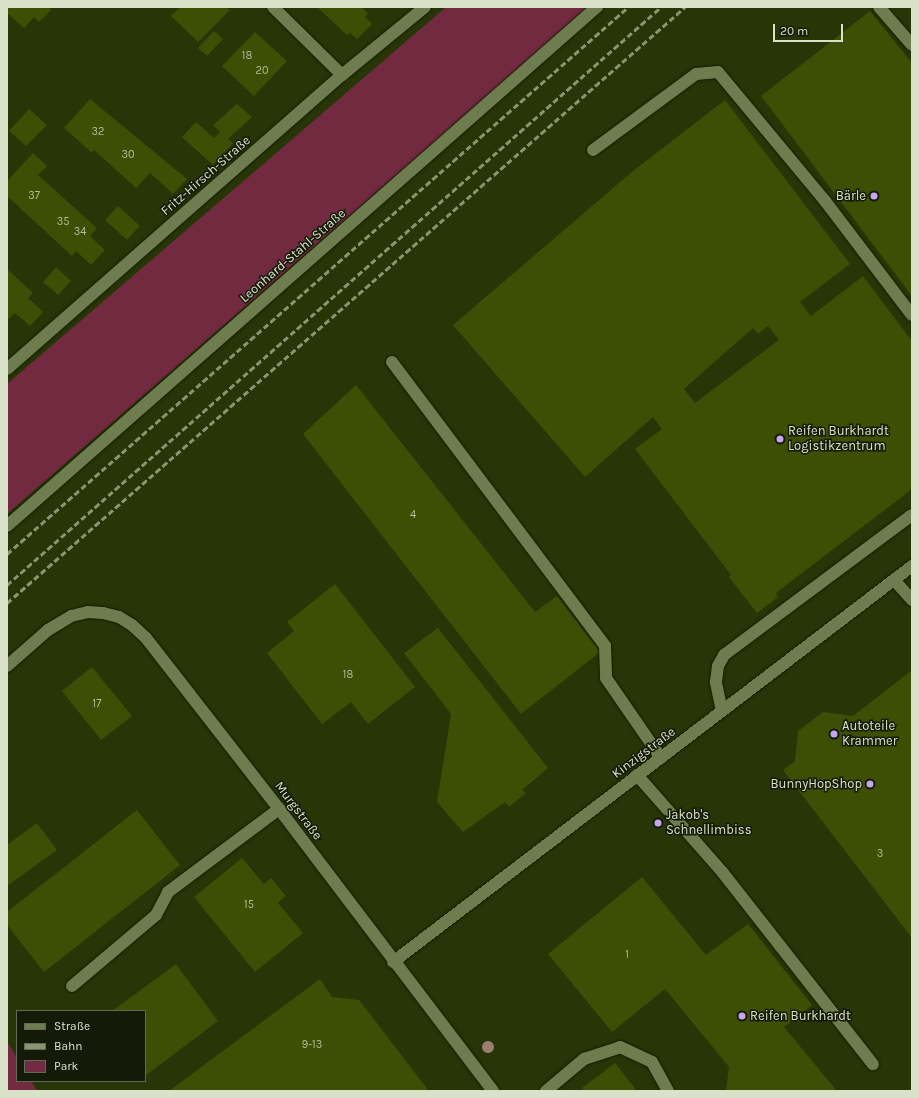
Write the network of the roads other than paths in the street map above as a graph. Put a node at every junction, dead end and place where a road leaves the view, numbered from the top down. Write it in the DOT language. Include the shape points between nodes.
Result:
graph roads {
  1 [pos="273,7"];
  2 [pos="425,7"];
  3 [pos="597,7"];
  4 [pos="879,7"];
  5 [pos="912,45"];
  6 [pos="342,75"];
  7 [pos="593,150"];
  8 [pos="912,315"];
  9 [pos="392,362"];
  10 [pos="7,370"];
  11 [pos="912,516"];
  12 [pos="7,526"];
  13 [pos="912,566"];
  14 [pos="894,580"];
  15 [pos="912,600"];
  16 [pos="7,666"];
  17 [pos="722,711"];
  18 [pos="661,758"];
  19 [pos="637,775"];
  20 [pos="279,809"];
  21 [pos="394,962"];
  22 [pos="72,986"];
  23 [pos="873,1064"];
  24 [pos="493,1091"];
  25 [pos="546,1091"];
  26 [pos="668,1091"];
  1 -- 6 [label="street"];
  2 -- 6 [label="street, Fritz-Hirsch-Straße"];
  3 -- 12 [label="street, Leonhard-Stahl-Straße"];
  4 -- 5 [label="street"];
  6 -- 10 [label="street, Fritz-Hirsch-Straße"];
  7 -- 8 [label="street" via="696,74 718,72 825,201"];
  9 -- 18 [label="street" via="605,646 606,678"];
  11 -- 17 [label="street" via="724,655 718,666 716,682"];
  13 -- 14 [label="street, Kinzigstraße"];
  14 -- 15 [label="street"];
  14 -- 17 [label="street, Kinzigstraße"];
  16 -- 20 [label="street, Murgstraße" via="48,630 72,616 88,612 119,617 132,624 146,638"];
  17 -- 18 [label="street, Kinzigstraße"];
  18 -- 19 [label="street, Kinzigstraße"];
  19 -- 21 [label="street, Kinzigstraße"];
  19 -- 23 [label="street" via="723,873"];
  20 -- 21 [label="street, Murgstraße"];
  20 -- 22 [label="street" via="168,892 156,915"];
  21 -- 24 [label="street, Murgstraße"];
  25 -- 26 [label="street" via="584,1059 620,1047 652,1062"];
}
